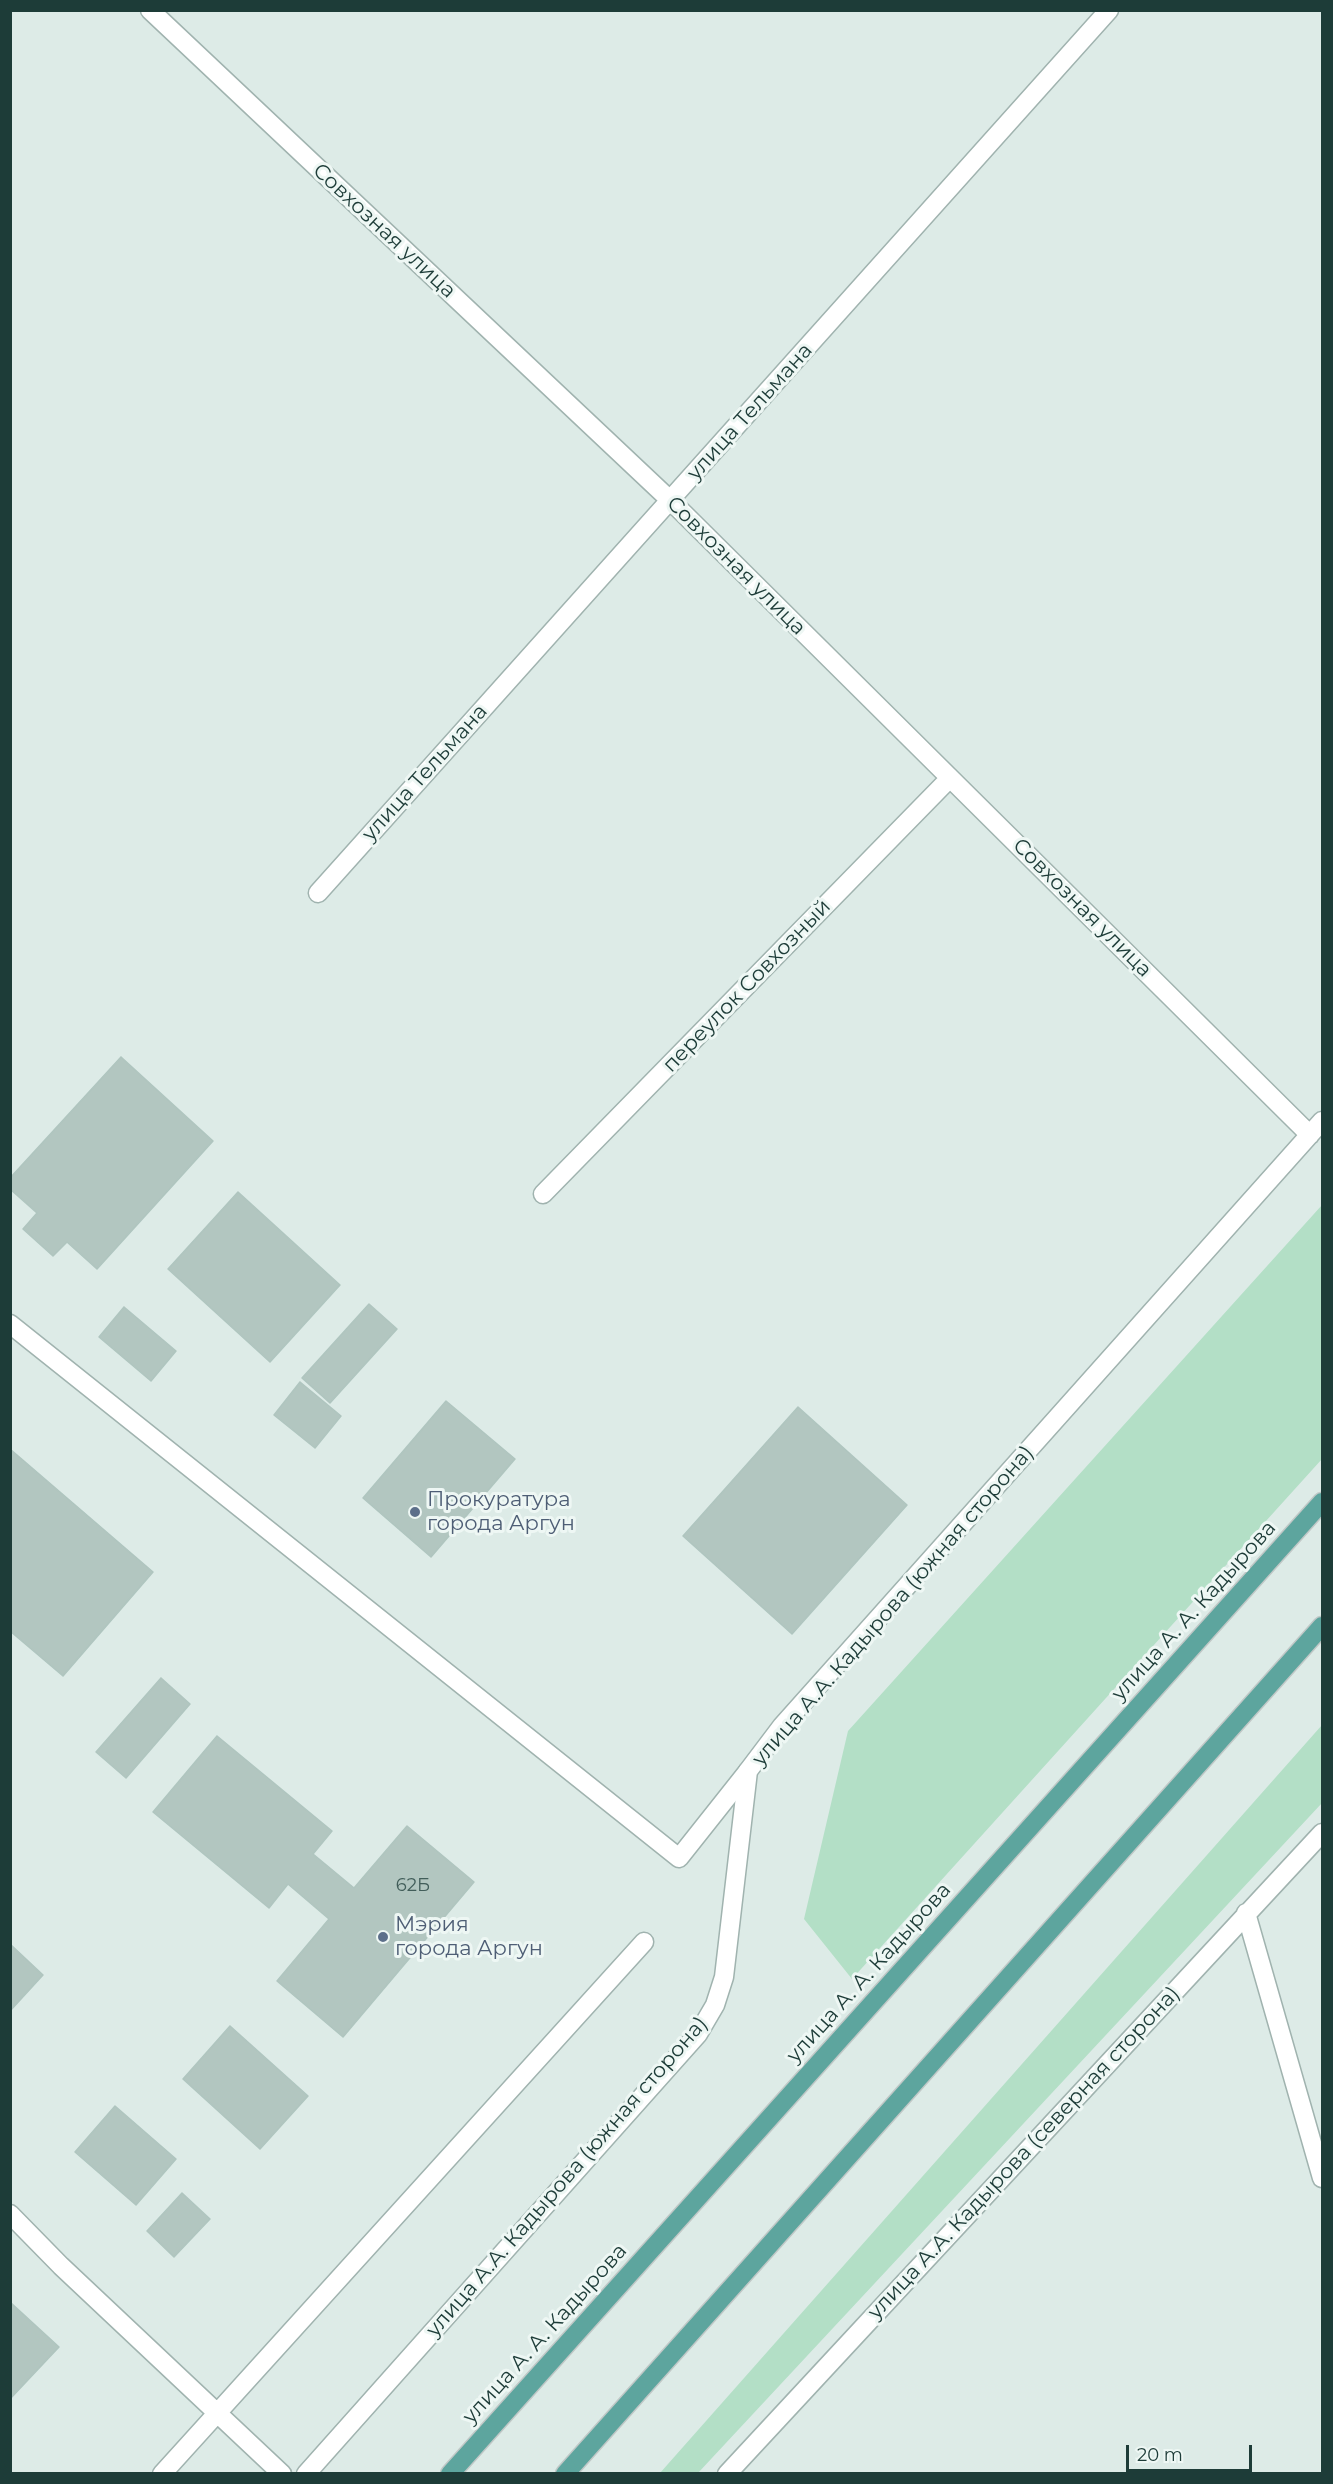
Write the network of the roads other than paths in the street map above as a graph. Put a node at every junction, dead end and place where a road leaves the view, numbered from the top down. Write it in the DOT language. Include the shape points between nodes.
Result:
graph roads {
  1 [pos="150,10"];
  2 [pos="1109,10"];
  3 [pos="671,501"];
  4 [pos="950,778"];
  5 [pos="318,893"];
  6 [pos="1316,1128"];
  7 [pos="543,1194"];
  8 [pos="10,1324"];
  9 [pos="1323,1502"];
  10 [pos="1323,1626"];
  11 [pos="748,1771"];
  12 [pos="1323,1833"];
  13 [pos="1246,1913"];
  14 [pos="644,1942"];
  15 [pos="1323,2178"];
  16 [pos="10,2214"];
  17 [pos="217,2413"];
  18 [pos="162,2474"];
  19 [pos="282,2474"];
  20 [pos="306,2474"];
  21 [pos="450,2474"];
  22 [pos="565,2474"];
  23 [pos="727,2474"];
  1 -- 3 [label="street, Совхозная улица"];
  2 -- 3 [label="street, улица Тельмана"];
  3 -- 4 [label="street, Совхозная улица"];
  3 -- 5 [label="street, улица Тельмана"];
  4 -- 6 [label="street, Совхозная улица"];
  4 -- 7 [label="street, переулок Совхозный"];
  6 -- 11 [label="street, улица А.А. Кадырова (южная сторона)" via="782,1726"];
  8 -- 11 [label="street" via="679,1858"];
  9 -- 21 [label="main road, улица А. А. Кадырова"];
  10 -- 22 [label="main road"];
  11 -- 20 [label="street, улица А.А. Кадырова (южная сторона)" via="724,1977 715,2005 698,2034"];
  12 -- 13 [label="street, улица А.А. Кадырова (северная сторона)"];
  13 -- 15 [label="street"];
  13 -- 23 [label="street, улица А.А. Кадырова (северная сторона)"];
  14 -- 17 [label="street"];
  16 -- 17 [label="street"];
  17 -- 18 [label="street"];
  17 -- 19 [label="street"];
}
